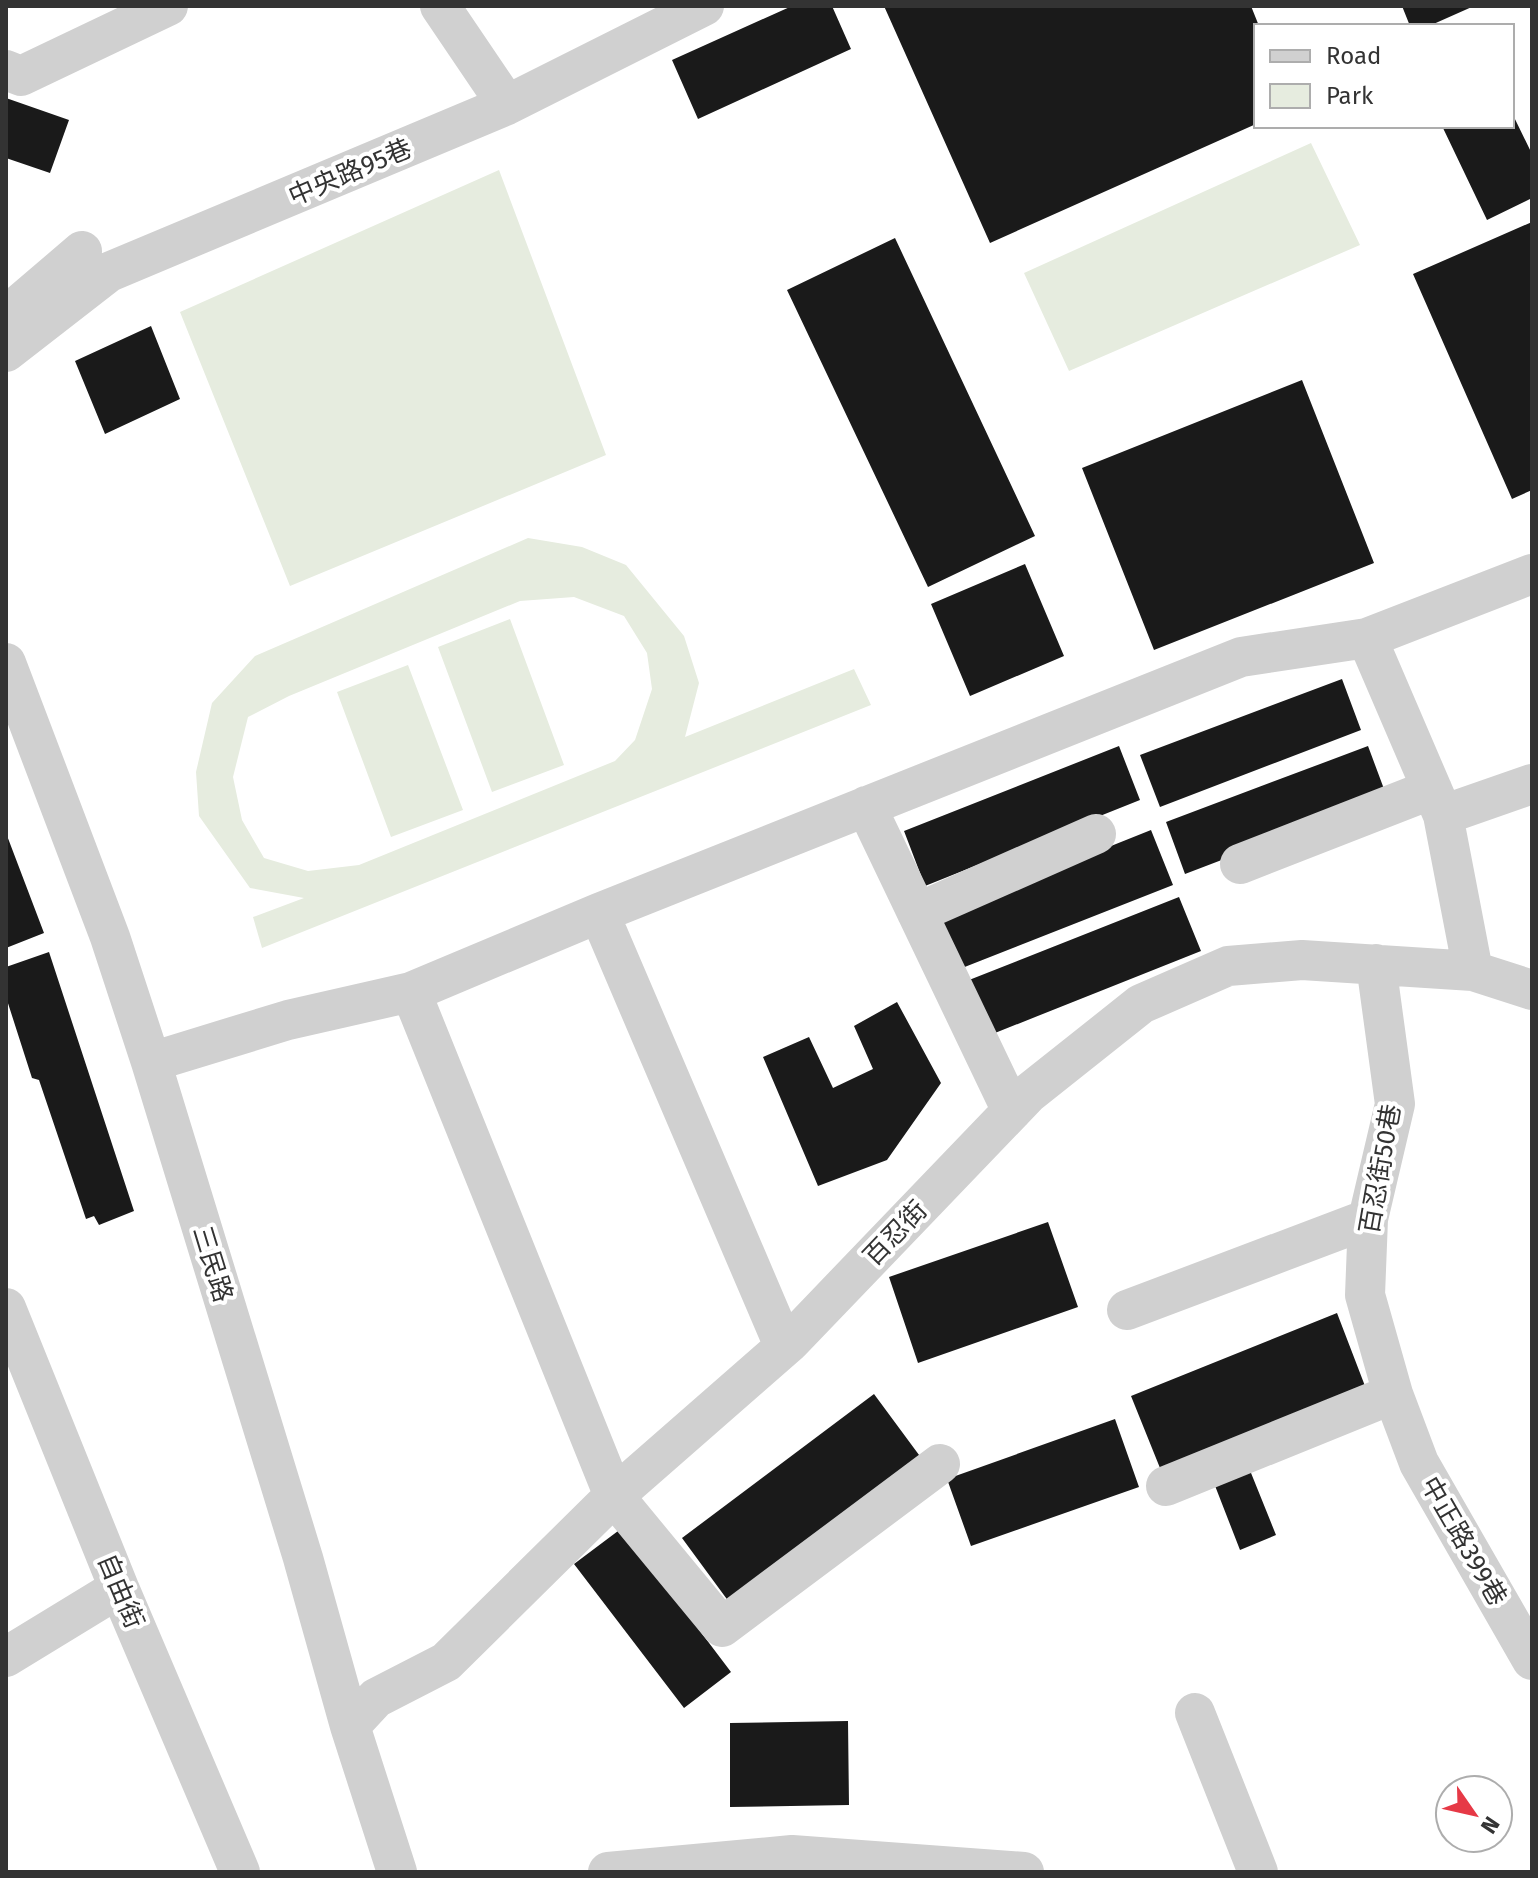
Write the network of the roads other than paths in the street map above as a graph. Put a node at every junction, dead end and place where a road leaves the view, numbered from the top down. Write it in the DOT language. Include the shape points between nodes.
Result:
graph roads {
  1 [pos="168,6"];
  2 [pos="440,6"];
  3 [pos="689,9"];
  4 [pos="6,70"];
  5 [pos="507,105"];
  6 [pos="82,251"];
  7 [pos="6,316"];
  8 [pos="6,352"];
  9 [pos="1532,574"];
  10 [pos="1367,638"];
  11 [pos="6,663"];
  12 [pos="1532,784"];
  13 [pos="1438,802"];
  14 [pos="866,806"];
  15 [pos="1096,834"];
  16 [pos="1240,864"];
  17 [pos="599,913"];
  18 [pos="917,913"];
  19 [pos="1376,964"];
  20 [pos="1473,971"];
  21 [pos="1532,990"];
  22 [pos="411,992"];
  23 [pos="151,1062"];
  24 [pos="1012,1111"];
  25 [pos="1368,1219"];
  26 [pos="6,1308"];
  27 [pos="1127,1310"];
  28 [pos="784,1346"];
  29 [pos="1393,1394"];
  30 [pos="1419,1463"];
  31 [pos="940,1464"];
  32 [pos="1166,1486"];
  33 [pos="614,1496"];
  34 [pos="119,1588"];
  35 [pos="8,1652"];
  36 [pos="1532,1660"];
  37 [pos="1195,1713"];
  38 [pos="350,1726"];
  39 [pos="649,1870"];
  40 [pos="240,1872"];
  41 [pos="397,1872"];
  42 [pos="608,1872"];
  43 [pos="1024,1872"];
  44 [pos="1258,1872"];
  1 -- 4 [label="street" via="21,76"];
  2 -- 5 [label="street"];
  3 -- 5 [label="street, 中央路95巷"];
  5 -- 8 [label="street, 中央路95巷" via="109,272"];
  6 -- 7 [label="street"];
  9 -- 10 [label="street"];
  10 -- 13 [label="street"];
  10 -- 14 [label="street" via="1241,657"];
  11 -- 23 [label="street, 三民路" via="110,937"];
  12 -- 13 [label="street"];
  13 -- 16 [label="street"];
  13 -- 20 [label="street"];
  14 -- 17 [label="street"];
  14 -- 18 [label="street"];
  15 -- 18 [label="street"];
  17 -- 22 [label="street"];
  17 -- 28 [label="street"];
  18 -- 24 [label="street"];
  19 -- 20 [label="street, 百忍街"];
  19 -- 24 [label="street, 百忍街" via="1302,960 1228,966 1141,1004"];
  19 -- 25 [label="street, 百忍街50巷" via="1395,1104"];
  20 -- 21 [label="street, 百忍街"];
  22 -- 23 [label="street" via="288,1020"];
  22 -- 33 [label="street"];
  23 -- 38 [label="street, 三民路"];
  24 -- 28 [label="street, 百忍街"];
  25 -- 27 [label="street"];
  25 -- 29 [label="street, 百忍街50巷" via="1365,1295"];
  26 -- 34 [label="street, 自由街"];
  28 -- 33 [label="street, 百忍街"];
  29 -- 30 [label="street, 百忍街50巷"];
  29 -- 32 [label="street"];
  30 -- 36 [label="street, 中正路399巷"];
  31 -- 33 [label="street" via="722,1627"];
  33 -- 38 [label="street, 百忍街" via="446,1662 376,1698"];
  34 -- 35 [label="street"];
  34 -- 40 [label="street, 自由街"];
  37 -- 44 [label="street"];
  38 -- 41 [label="street, 三民路"];
  39 -- 42 [label="street"];
  39 -- 43 [label="street" via="792,1855"];
}
